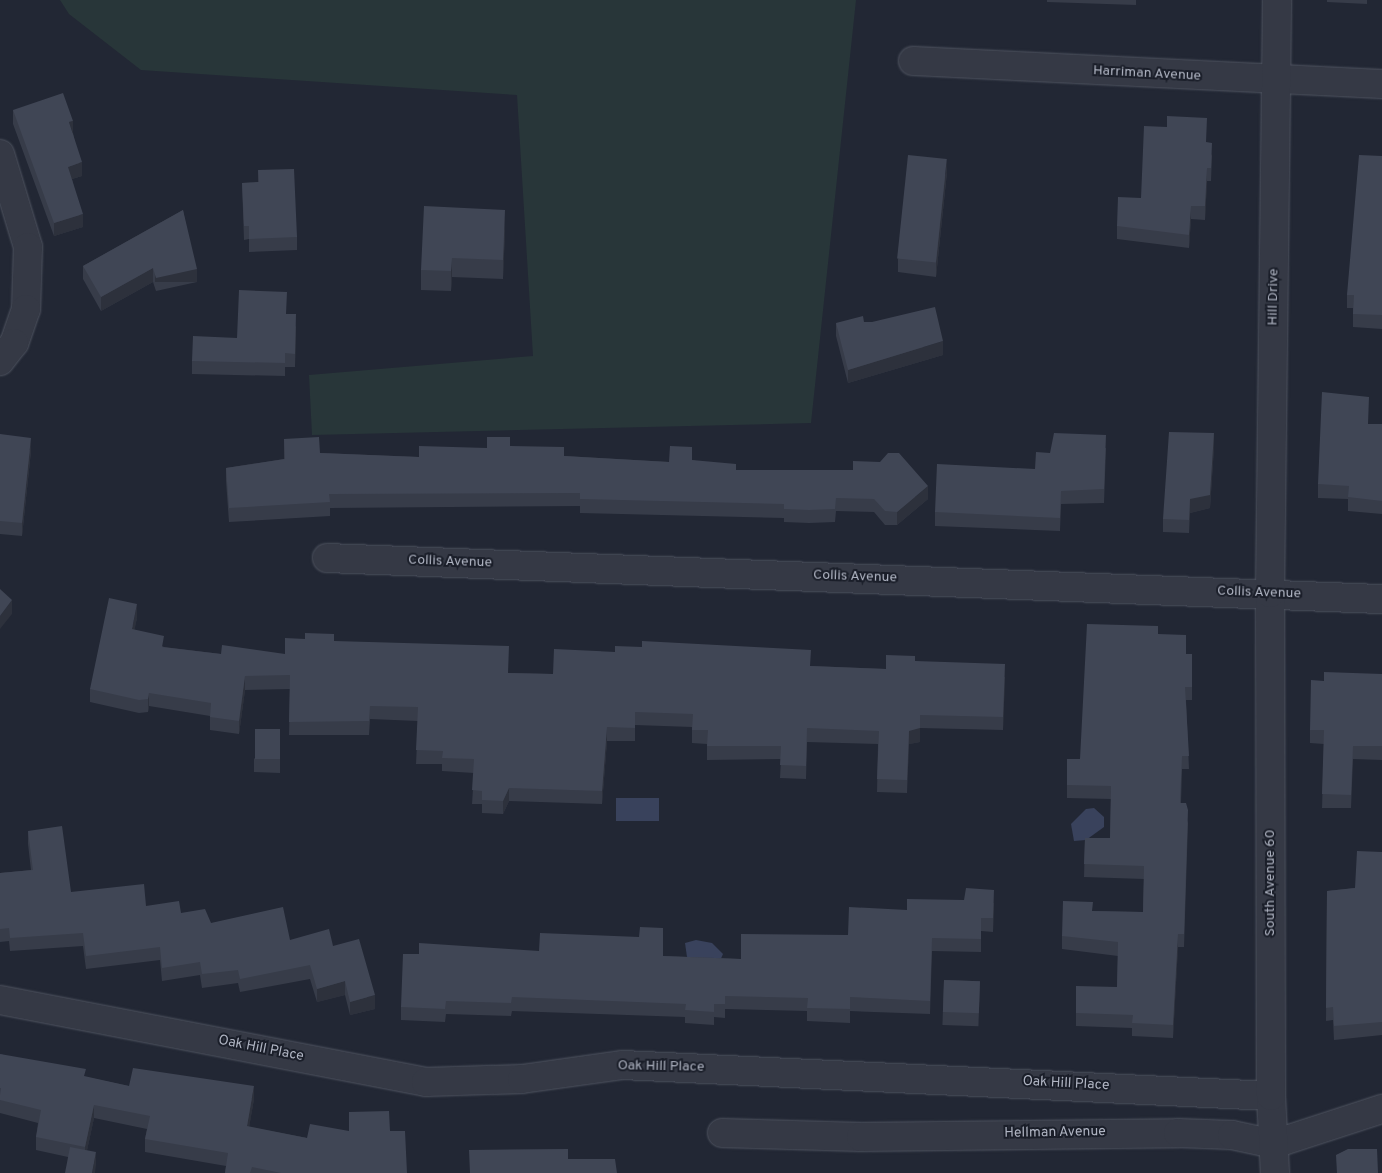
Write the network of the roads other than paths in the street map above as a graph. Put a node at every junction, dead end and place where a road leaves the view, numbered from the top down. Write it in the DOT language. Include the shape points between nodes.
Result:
graph roads {
  1 [pos="1277,0"];
  2 [pos="913,61"];
  3 [pos="1276,81"];
  4 [pos="1382,84"];
  5 [pos="0,154"];
  6 [pos="0,361"];
  7 [pos="327,558"];
  8 [pos="1270,593"];
  9 [pos="1382,599"];
  10 [pos="0,1000"];
  11 [pos="1271,1096"];
  12 [pos="1382,1109"];
  13 [pos="722,1132"];
  14 [pos="1274,1144"];
  15 [pos="1276,1173"];
  1 -- 3 [label="street, Hill Drive"];
  2 -- 3 [label="street, Harriman Avenue"];
  3 -- 4 [label="street, Harriman Avenue"];
  3 -- 8 [label="street, Hill Drive"];
  5 -- 6 [label="street" via="28,246 26,309 14,343"];
  7 -- 8 [label="street, Collis Avenue"];
  8 -- 9 [label="street, Collis Avenue"];
  8 -- 11 [label="street, South Avenue 60"];
  10 -- 11 [label="street, Oak Hill Place" via="426,1082 522,1079 623,1064"];
  11 -- 14 [label="street, South Avenue 60"];
  12 -- 14 [label="street, Hellman Avenue"];
  13 -- 14 [label="street, Hellman Avenue" via="861,1137 1159,1133 1232,1136"];
  14 -- 15 [label="street, South Avenue 60"];
}
